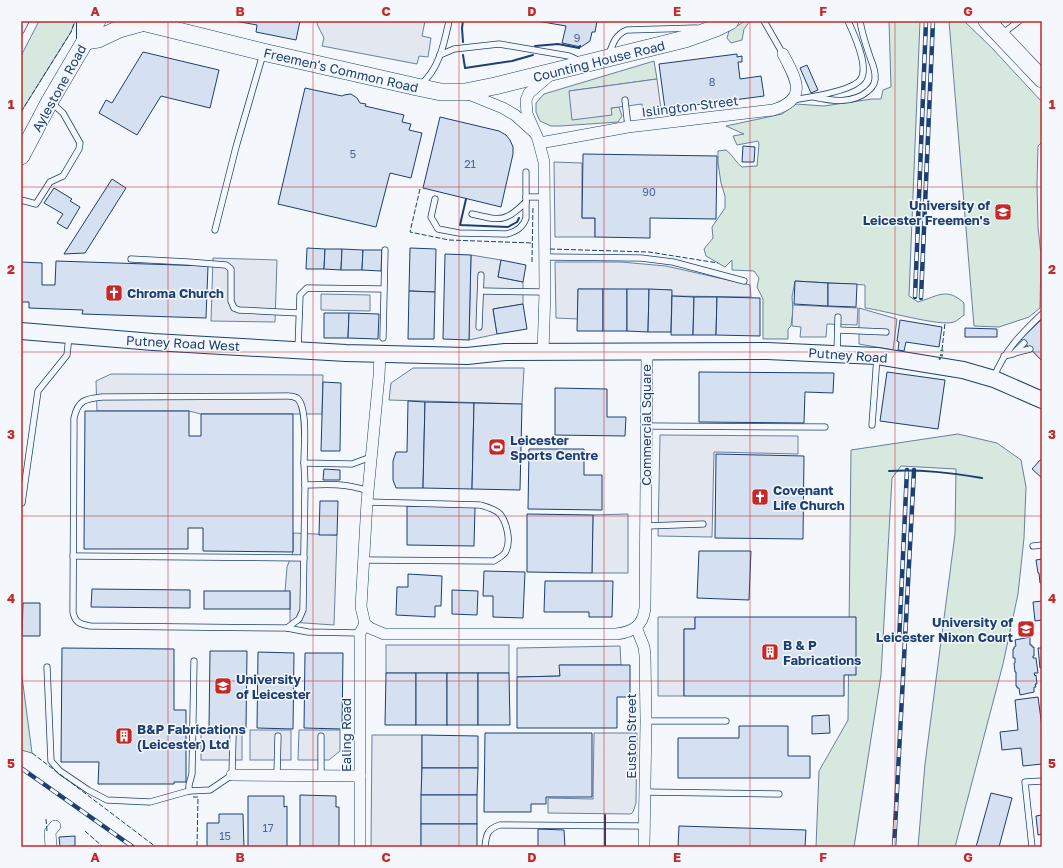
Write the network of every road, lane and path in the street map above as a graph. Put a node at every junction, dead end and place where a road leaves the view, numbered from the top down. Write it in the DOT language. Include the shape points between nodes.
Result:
graph roads {
  1 [pos="26,21"];
  2 [pos="85,21"];
  3 [pos="97,21"];
  4 [pos="449,21"];
  5 [pos="764,21"];
  6 [pos="848,21"];
  7 [pos="860,21"];
  8 [pos="987,21"];
  9 [pos="1019,21"];
  10 [pos="140,22"];
  11 [pos="723,24"];
  12 [pos="109,27"];
  13 [pos="21,31"];
  14 [pos="1000,35"];
  15 [pos="85,41"];
  16 [pos="263,52"];
  17 [pos="783,54"];
  18 [pos="440,55"];
  19 [pos="608,58"];
  20 [pos="588,64"];
  21 [pos="552,73"];
  22 [pos="1042,80"];
  23 [pos="417,87"];
  24 [pos="465,92"];
  25 [pos="814,97"];
  26 [pos="625,100"];
  27 [pos="792,100"];
  28 [pos="50,101"];
  29 [pos="628,127"];
  30 [pos="538,138"];
  31 [pos="21,156"];
  32 [pos="526,172"];
  33 [pos="544,197"];
  34 [pos="436,199"];
  35 [pos="21,200"];
  36 [pos="526,200"];
  37 [pos="472,214"];
  38 [pos="215,230"];
  39 [pos="385,250"];
  40 [pos="545,256"];
  41 [pos="131,259"];
  42 [pos="481,275"];
  43 [pos="744,281"];
  44 [pos="383,289"];
  45 [pos="481,291"];
  46 [pos="545,292"];
  47 [pos="299,313"];
  48 [pos="1042,314"];
  49 [pos="838,317"];
  50 [pos="479,327"];
  51 [pos="838,330"];
  52 [pos="21,331"];
  53 [pos="886,332"];
  54 [pos="70,336"];
  55 [pos="383,338"];
  56 [pos="1024,343"];
  57 [pos="298,349"];
  58 [pos="1030,349"];
  59 [pos="543,352"];
  60 [pos="647,352"];
  61 [pos="837,354"];
  62 [pos="1013,354"];
  63 [pos="380,355"];
  64 [pos="878,356"];
  65 [pos="1004,356"];
  66 [pos="994,379"];
  67 [pos="1042,400"];
  68 [pos="872,424"];
  69 [pos="646,426"];
  70 [pos="825,427"];
  71 [pos="371,457"];
  72 [pos="304,463"];
  73 [pos="305,485"];
  74 [pos="367,496"];
  75 [pos="22,503"];
  76 [pos="703,524"];
  77 [pos="646,526"];
  78 [pos="1042,545"];
  79 [pos="1033,546"];
  80 [pos="73,556"];
  81 [pos="304,558"];
  82 [pos="363,560"];
  83 [pos="636,627"];
  84 [pos="287,628"];
  85 [pos="363,629"];
  86 [pos="194,661"];
  87 [pos="47,668"];
  88 [pos="646,721"];
  89 [pos="726,721"];
  90 [pos="233,736"];
  91 [pos="278,736"];
  92 [pos="321,736"];
  93 [pos="232,775"];
  94 [pos="277,775"];
  95 [pos="321,776"];
  96 [pos="360,776"];
  97 [pos="1042,781"];
  98 [pos="189,791"];
  99 [pos="645,792"];
  100 [pos="780,794"];
  101 [pos="55,826"];
  102 [pos="644,826"];
  103 [pos="52,847"];
  104 [pos="360,847"];
  105 [pos="486,847"];
  106 [pos="644,847"];
  107 [pos="1032,847"];
  1 -- 13 [label="lane"];
  2 -- 15 [label="street"];
  3 -- 15 [label="main road, Aylestone Road"];
  4 -- 18 [label="lane"];
  5 -- 17 [label="lane"];
  6 -- 25 [label="lane" via="864,65 861,79 849,87"];
  7 -- 25 [label="lane" via="875,73 872,88 864,95 844,101"];
  8 -- 14 [label="main road"];
  9 -- 14 [label="lane"];
  10 -- 12 [label="main road" via="118,29"];
  10 -- 16 [label="main road, Freemen's Common Road"];
  11 -- 19 [label="main road, Counting House Road" via="685,39"];
  11 -- 19 [label="lane" via="627,30 616,37"];
  12 -- 15 [label="main road" via="98,39"];
  14 -- 22 [label="main road"];
  15 -- 28 [label="main road, Aylestone Road"];
  16 -- 23 [label="main road, Freemen's Common Road"];
  16 -- 38 [label="lane"];
  17 -- 27 [label="street" via="796,84 796,93"];
  18 -- 20 [label="lane" via="463,48 499,44 569,56"];
  18 -- 23 [label="lane" via="434,70"];
  19 -- 20 [label="main road, Counting House Road"];
  20 -- 21 [label="main road, Counting House Road"];
  21 -- 24 [label="main road, Counting House Road"];
  21 -- 30 [label="street" via="529,93 526,100 527,114"];
  23 -- 24 [label="main road, Freemen's Common Road" via="441,92"];
  24 -- 30 [label="street, Freemen's Common Road" via="503,108"];
  25 -- 27 [label="lane"];
  26 -- 29 [label="lane"];
  27 -- 29 [label="street, Islington Street" via="773,110"];
  28 -- 31 [label="main road, Aylestone Road"];
  28 -- 35 [label="lane" via="63,113 80,143 79,149 63,176 50,182 36,204"];
  29 -- 30 [label="street, Islington Street"];
  30 -- 33 [label="street" via="544,162"];
  32 -- 36 [label="lane"];
  33 -- 36 [label="lane"];
  33 -- 40 [label="street"];
  34 -- 36 [label="lane" via="431,217 438,229 459,233 506,234 514,233 524,224"];
  36 -- 37 [label="lane" via="508,217 493,218"];
  39 -- 44 [label="lane"];
  40 -- 43 [label="lane" via="641,258 674,262"];
  40 -- 46 [label="street"];
  41 -- 47 [label="lane" via="226,265 231,269 231,301 234,308"];
  42 -- 45 [label="lane"];
  44 -- 47 [label="lane" via="307,288 300,295"];
  44 -- 55 [label="lane"];
  45 -- 46 [label="lane"];
  45 -- 50 [label="lane"];
  46 -- 59 [label="street"];
  47 -- 57 [label="lane"];
  48 -- 65 [label="lane" via="1018,337"];
  49 -- 51 [label="lane"];
  51 -- 53 [label="lane"];
  51 -- 61 [label="lane"];
  52 -- 54 [label="street, Putney Road West"];
  54 -- 57 [label="street, Putney Road West"];
  54 -- 75 [label="lane" via="67,355 38,391"];
  56 -- 62 [label="lane"];
  57 -- 63 [label="street, Putney Road West"];
  58 -- 62 [label="lane"];
  59 -- 60 [label="street, Commercial Square"];
  59 -- 63 [label="street, Commercial Square" via="504,352 467,356"];
  60 -- 61 [label="street, Putney Road" via="767,351"];
  60 -- 69 [label="street, Commercial Square"];
  61 -- 64 [label="street, Putney Road"];
  62 -- 65 [label="lane"];
  63 -- 71 [label="street"];
  64 -- 66 [label="street, Putney Road" via="963,370"];
  64 -- 68 [label="lane"];
  65 -- 66 [label="lane"];
  66 -- 67 [label="street, Putney Road"];
  69 -- 70 [label="lane"];
  69 -- 77 [label="street, Commercial Square"];
  71 -- 72 [label="lane" via="352,464"];
  71 -- 74 [label="street"];
  72 -- 73 [label="lane"];
  72 -- 80 [label="lane" via="303,406 296,398 102,397 83,402 76,407 74,418"];
  73 -- 74 [label="lane" via="355,486"];
  73 -- 81 [label="lane"];
  74 -- 82 [label="street"];
  74 -- 82 [label="lane" via="491,508 500,514 505,522 507,545 506,552 494,561"];
  76 -- 77 [label="lane"];
  77 -- 83 [label="street, Commercial Square" via="645,608 644,616"];
  78 -- 79 [label="lane"];
  80 -- 81 [label="lane"];
  80 -- 84 [label="lane" via="73,612 81,624"];
  81 -- 84 [label="lane" via="303,610 299,619"];
  82 -- 85 [label="street" via="360,606"];
  83 -- 85 [label="street" via="625,633 616,634 384,634 370,628"];
  83 -- 88 [label="street, Euston Street" via="644,647"];
  84 -- 85 [label="lane" via="308,632"];
  85 -- 96 [label="street, Ealing Road"];
  86 -- 98 [label="lane" via="192,774"];
  87 -- 98 [label="lane" via="51,761 60,771 107,800 150,802"];
  88 -- 89 [label="lane"];
  88 -- 99 [label="street, Euston Street"];
  90 -- 93 [label="lane"];
  91 -- 94 [label="lane"];
  92 -- 95 [label="lane"];
  93 -- 94 [label="street"];
  93 -- 98 [label="lane" via="210,790"];
  94 -- 95 [label="street"];
  95 -- 96 [label="street"];
  96 -- 104 [label="street, Ealing Road"];
  97 -- 107 [label="lane" via="1025,782"];
  99 -- 100 [label="lane"];
  99 -- 102 [label="street, Euston Street"];
  101 -- 103 [label="street" via="50,832"];
  102 -- 105 [label="lane" via="500,825 493,827 488,833"];
  102 -- 106 [label="street, Euston Street"];
}
